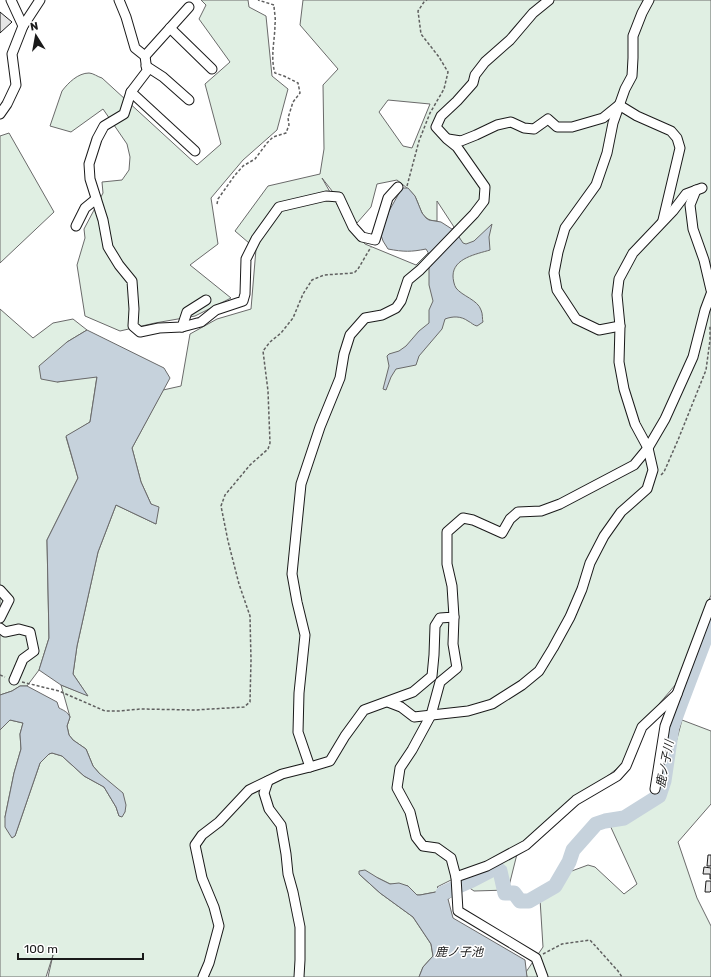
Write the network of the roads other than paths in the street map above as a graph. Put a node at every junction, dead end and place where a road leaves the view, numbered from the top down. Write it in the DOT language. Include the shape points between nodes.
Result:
graph roads {
  1 [pos="11,0"];
  2 [pos="40,0"];
  3 [pos="119,0"];
  4 [pos="549,0"];
  5 [pos="649,0"];
  6 [pos="189,6"];
  7 [pos="23,26"];
  8 [pos="170,28"];
  9 [pos="145,56"];
  10 [pos="146,66"];
  11 [pos="212,69"];
  12 [pos="132,92"];
  13 [pos="189,100"];
  14 [pos="619,105"];
  15 [pos="0,114"];
  16 [pos="447,139"];
  17 [pos="195,152"];
  18 [pos="398,187"];
  19 [pos="96,199"];
  20 [pos="663,222"];
  21 [pos="76,226"];
  22 [pos="711,290"];
  23 [pos="711,294"];
  24 [pos="206,300"];
  25 [pos="620,326"];
  26 [pos="182,327"];
  27 [pos="648,448"];
  28 [pos="0,590"];
  29 [pos="711,604"];
  30 [pos="454,617"];
  31 [pos="0,618"];
  32 [pos="0,628"];
  33 [pos="14,680"];
  34 [pos="677,694"];
  35 [pos="388,702"];
  36 [pos="430,715"];
  37 [pos="310,767"];
  38 [pos="268,781"];
  39 [pos="655,789"];
  40 [pos="456,877"];
  41 [pos="203,977"];
  42 [pos="299,977"];
  43 [pos="543,977"];
  1 -- 7 [label="street"];
  2 -- 7 [label="street"];
  3 -- 9 [label="street" via="135,48"];
  4 -- 16 [label="street" via="485,62 475,75 473,83 441,116 436,127"];
  5 -- 14 [label="street" via="632,36 632,76"];
  6 -- 8 [label="street"];
  7 -- 15 [label="street" via="12,54 16,84"];
  8 -- 9 [label="street"];
  8 -- 11 [label="street"];
  9 -- 10 [label="street"];
  10 -- 12 [label="street" via="147,71"];
  10 -- 13 [label="street"];
  12 -- 17 [label="street"];
  12 -- 19 [label="street" via="124,114 104,126 97,139 89,164"];
  14 -- 16 [label="street" via="603,118 572,127 557,127 548,119 534,129 510,122 461,141"];
  14 -- 20 [label="street" via="671,131 677,138 680,148"];
  14 -- 25 [label="street" via="596,185 565,228 554,272 557,290 576,319 599,330"];
  16 -- 37 [label="street" via="457,147 486,187 484,201 408,280 396,308 382,315 365,318 350,336 340,378 301,484 292,574 305,635 298,732"];
  18 -- 26 [label="street" via="388,198 375,240 362,238 339,197 326,196 279,207 256,239 246,259 243,301 216,310 201,322"];
  19 -- 21 [label="street" via="85,208"];
  19 -- 26 [label="street" via="108,247 132,281 133,326 140,332"];
  20 -- 22 [label="street" via="686,194 699,189 690,205 693,229"];
  20 -- 25 [label="street" via="633,253 620,279 617,295"];
  23 -- 27 [label="street" via="693,357 665,419"];
  24 -- 26 [label="street" via="187,312"];
  25 -- 27 [label="street" via="619,362 624,389 636,424"];
  27 -- 30 [label="street" via="634,465 560,504 541,510 518,512 510,519 502,533 463,518 447,532 447,564 452,586"];
  27 -- 36 [label="street" via="653,470 647,489 621,512 604,536 590,563 570,616 539,671 492,704 468,711"];
  28 -- 31 [label="street" via="9,600"];
  29 -- 34 [label="street"];
  30 -- 35 [label="street" via="440,618 435,626 432,676 413,692"];
  30 -- 36 [label="street" via="453,644 457,668 440,682"];
  32 -- 33 [label="street" via="5,632 19,629 30,632 34,651 23,659"];
  34 -- 39 [label="street" via="665,726"];
  34 -- 40 [label="street" via="642,727 626,766 617,776 576,800 526,844 487,866"];
  35 -- 36 [label="street" via="401,707 414,717"];
  35 -- 37 [label="street" via="364,710 344,736 330,761"];
  36 -- 40 [label="street" via="400,768 397,788 410,812 416,837 423,846 437,848 451,858"];
  37 -- 38 [label="street" via="282,774"];
  38 -- 41 [label="street" via="249,790 219,822 202,835 195,845 202,878 220,926"];
  38 -- 42 [label="street" via="264,793 269,810 281,825 288,874 300,927"];
  40 -- 43 [label="street" via="458,911 536,958"];
}
